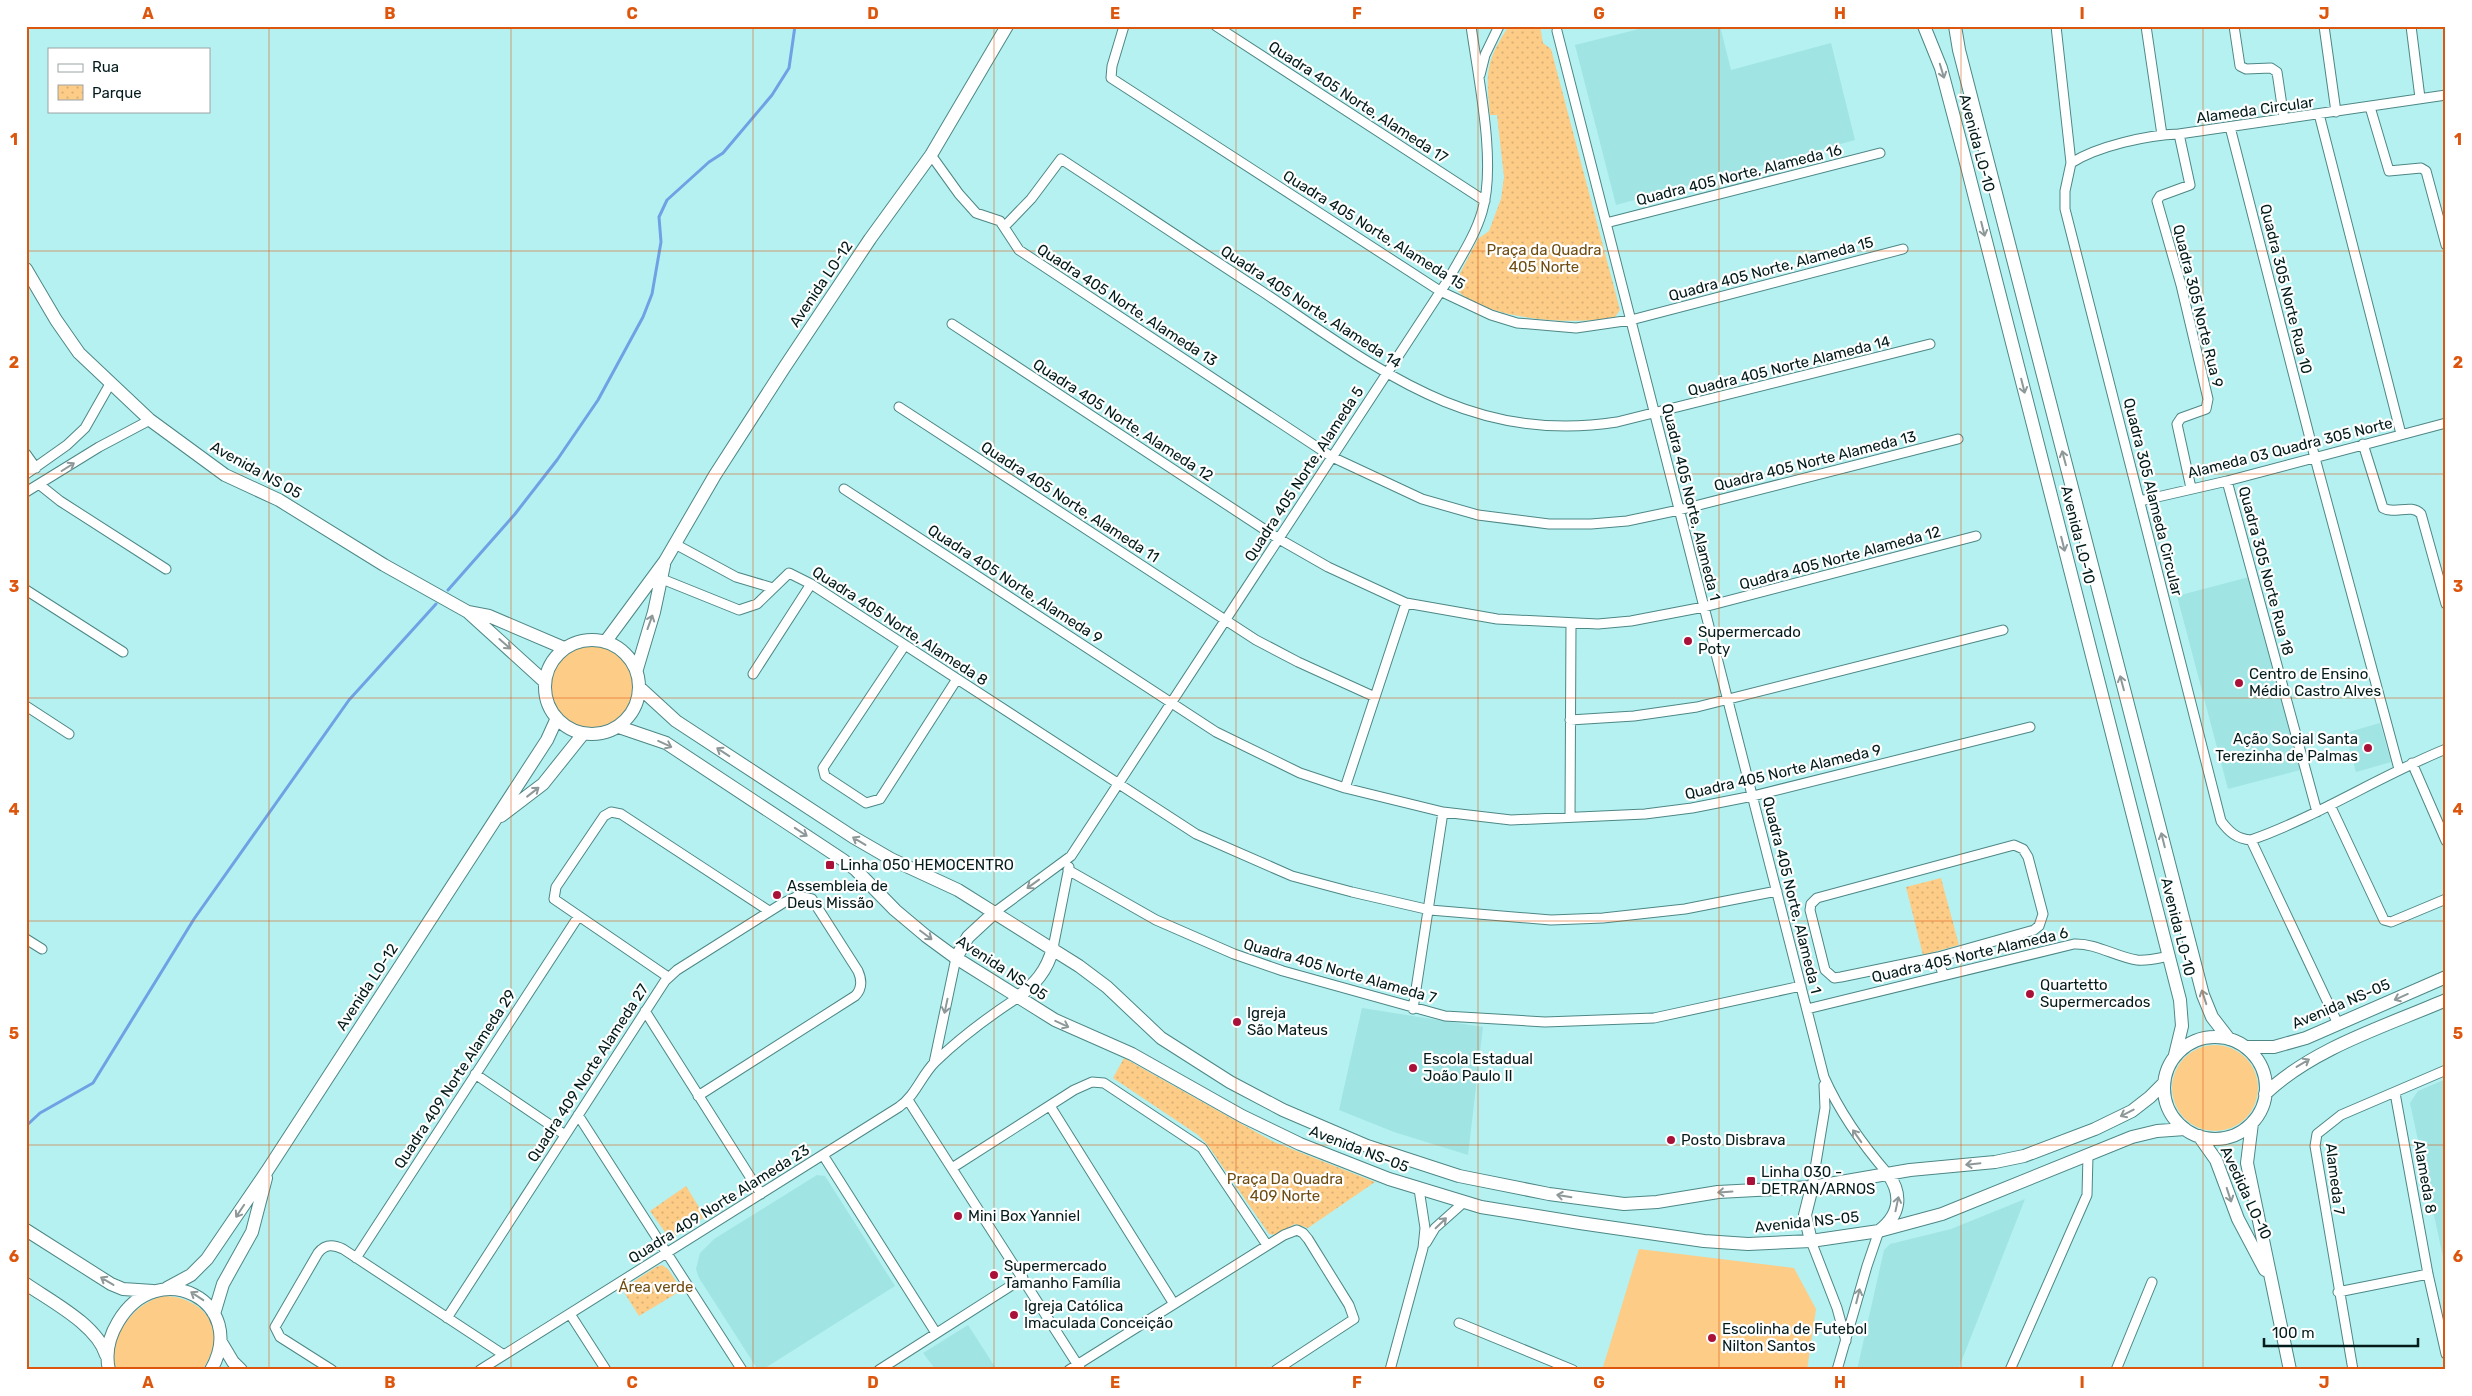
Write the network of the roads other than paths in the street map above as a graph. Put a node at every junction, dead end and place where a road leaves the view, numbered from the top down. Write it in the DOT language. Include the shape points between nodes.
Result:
graph roads {
  1 [pos="1007,26"];
  2 [pos="1124,26"];
  3 [pos="1216,26"];
  4 [pos="1471,26"];
  5 [pos="1499,26"];
  6 [pos="1924,26"];
  7 [pos="1955,26"];
  8 [pos="2056,26"];
  9 [pos="2146,26"];
  10 [pos="2234,26"];
  11 [pos="2324,26"];
  12 [pos="2412,26"];
  13 [pos="1557,31"];
  14 [pos="1479,82"];
  15 [pos="2446,95"];
  16 [pos="2420,98"];
  17 [pos="2370,106"];
  18 [pos="2336,112"];
  19 [pos="2319,114"];
  20 [pos="2284,119"];
  21 [pos="2230,126"];
  22 [pos="2180,134"];
  23 [pos="2162,135"];
  24 [pos="1880,154"];
  25 [pos="931,155"];
  26 [pos="2071,163"];
  27 [pos="1485,201"];
  28 [pos="1606,223"];
  29 [pos="1004,227"];
  30 [pos="2446,245"];
  31 [pos="1903,249"];
  32 [pos="26,269"];
  33 [pos="1440,291"];
  34 [pos="1631,320"];
  35 [pos="952,324"];
  36 [pos="1930,344"];
  37 [pos="1386,374"];
  38 [pos="110,384"];
  39 [pos="899,407"];
  40 [pos="1655,414"];
  41 [pos="150,420"];
  42 [pos="2446,423"];
  43 [pos="2401,434"];
  44 [pos="1958,439"];
  45 [pos="2363,444"];
  46 [pos="26,454"];
  47 [pos="1332,457"];
  48 [pos="2315,458"];
  49 [pos="36,468"];
  50 [pos="26,474"];
  51 [pos="2227,481"];
  52 [pos="40,485"];
  53 [pos="2191,488"];
  54 [pos="844,489"];
  55 [pos="26,492"];
  56 [pos="2140,501"];
  57 [pos="1679,510"];
  58 [pos="1976,536"];
  59 [pos="1279,539"];
  60 [pos="675,544"];
  61 [pos="665,561"];
  62 [pos="166,569"];
  63 [pos="662,579"];
  64 [pos="811,584"];
  65 [pos="773,588"];
  66 [pos="26,590"];
  67 [pos="1406,603"];
  68 [pos="2446,604"];
  69 [pos="1704,607"];
  70 [pos="468,612"];
  71 [pos="1225,620"];
  72 [pos="1571,624"];
  73 [pos="2003,630"];
  74 [pos="606,641"];
  75 [pos="904,645"];
  76 [pos="564,648"];
  77 [pos="123,652"];
  78 [pos="636,669"];
  79 [pos="753,674"];
  80 [pos="957,679"];
  81 [pos="545,682"];
  82 [pos="640,688"];
  83 [pos="1374,697"];
  84 [pos="1728,700"];
  85 [pos="1171,703"];
  86 [pos="26,706"];
  87 [pos="557,718"];
  88 [pos="1570,720"];
  89 [pos="619,727"];
  90 [pos="2030,727"];
  91 [pos="69,734"];
  92 [pos="583,734"];
  93 [pos="2446,749"];
  94 [pos="2412,763"];
  95 [pos="2399,769"];
  96 [pos="1118,784"];
  97 [pos="1345,788"];
  98 [pos="1752,796"];
  99 [pos="2330,805"];
  100 [pos="1443,812"];
  101 [pos="2317,812"];
  102 [pos="1570,817"];
  103 [pos="494,821"];
  104 [pos="2251,840"];
  105 [pos="2446,841"];
  106 [pos="1071,856"];
  107 [pos="1068,870"];
  108 [pos="1777,891"];
  109 [pos="2446,899"];
  110 [pos="1430,910"];
  111 [pos="769,912"];
  112 [pos="995,912"];
  113 [pos="578,916"];
  114 [pos="26,939"];
  115 [pos="1053,948"];
  116 [pos="42,949"];
  117 [pos="2169,956"];
  118 [pos="1938,957"];
  119 [pos="956,958"];
  120 [pos="1943,975"];
  121 [pos="668,977"];
  122 [pos="2446,977"];
  123 [pos="1801,986"];
  124 [pos="1017,998"];
  125 [pos="2446,1000"];
  126 [pos="1413,1009"];
  127 [pos="1807,1009"];
  128 [pos="645,1011"];
  129 [pos="2338,1024"];
  130 [pos="2229,1038"];
  131 [pos="2245,1047"];
  132 [pos="2175,1055"];
  133 [pos="934,1064"];
  134 [pos="2446,1070"];
  135 [pos="475,1074"];
  136 [pos="1824,1077"];
  137 [pos="2164,1083"];
  138 [pos="2396,1093"];
  139 [pos="2265,1094"];
  140 [pos="698,1096"];
  141 [pos="908,1100"];
  142 [pos="1050,1106"];
  143 [pos="578,1115"];
  144 [pos="2252,1123"];
  145 [pos="2186,1129"];
  146 [pos="565,1135"];
  147 [pos="2199,1136"];
  148 [pos="823,1154"];
  149 [pos="2088,1155"];
  150 [pos="952,1168"];
  151 [pos="267,1171"];
  152 [pos="1888,1174"];
  153 [pos="1812,1187"];
  154 [pos="1419,1189"];
  155 [pos="761,1194"];
  156 [pos="1463,1202"];
  157 [pos="26,1230"];
  158 [pos="1879,1231"];
  159 [pos="1811,1241"];
  160 [pos="1267,1245"];
  161 [pos="1423,1248"];
  162 [pos="668,1253"];
  163 [pos="356,1258"];
  164 [pos="2428,1274"];
  165 [pos="1023,1278"];
  166 [pos="2152,1282"];
  167 [pos="26,1284"];
  168 [pos="167,1288"];
  169 [pos="153,1291"];
  170 [pos="2275,1292"];
  171 [pos="2338,1292"];
  172 [pos="1174,1304"];
  173 [pos="214,1314"];
  174 [pos="570,1314"];
  175 [pos="447,1318"];
  176 [pos="1459,1323"];
  177 [pos="936,1333"];
  178 [pos="221,1342"];
  179 [pos="1846,1343"];
  180 [pos="2446,1354"];
  181 [pos="504,1355"];
  182 [pos="108,1364"];
  183 [pos="1080,1367"];
  184 [pos="211,1370"];
  185 [pos="241,1370"];
  186 [pos="332,1370"];
  187 [pos="480,1370"];
  188 [pos="606,1370"];
  189 [pos="742,1370"];
  190 [pos="879,1370"];
  191 [pos="1069,1370"];
  192 [pos="1276,1370"];
  193 [pos="1390,1370"];
  194 [pos="1573,1370"];
  195 [pos="1837,1370"];
  196 [pos="2010,1370"];
  197 [pos="2116,1370"];
  198 [pos="2290,1370"];
  199 [pos="2353,1370"];
  1 -- 25 [label="street, Avenida LO-12"];
  2 -- 33 [label="street, Quadra 405 Norte, Alameda 15" via="1114,58 1112,78"];
  3 -- 27 [label="street, Quadra 405 Norte, Alameda 17"];
  4 -- 14 [label="street, Quadra 405 Norte, Alameda 5"];
  5 -- 14 [label="street, Quadra 405 Norte, Alameda 5" via="1484,55"];
  6 -- 117 [label="street, Avenida LO-10, one-way" via="1941,68 1962,146"];
  130 -- 7 [label="street, Avenida LO-10, one-way" via="2212,1017 2201,988"];
  8 -- 26 [label="street, Quadra 305 Alameda Circular"];
  9 -- 23 [label="street"];
  10 -- 20 [label="street" via="2240,66 2246,69 2271,68 2277,72"];
  11 -- 18 [label="street"];
  12 -- 16 [label="street"];
  13 -- 28 [label="street, Quadra 405 Norte, Alameda 1"];
  14 -- 27 [label="street, Quadra 405 Norte, Alameda 5" via="1488,167"];
  15 -- 16 [label="street, Alameda Circular"];
  16 -- 17 [label="street, Alameda Circular"];
  17 -- 18 [label="street, Alameda Circular"];
  17 -- 30 [label="street" via="2389,171 2421,168 2426,171"];
  18 -- 19 [label="street, Alameda Circular"];
  19 -- 20 [label="street, Alameda Circular"];
  19 -- 43 [label="street"];
  20 -- 21 [label="street, Alameda Circular"];
  21 -- 22 [label="street, Alameda Circular"];
  21 -- 48 [label="street, Quadra 305 Norte Rua 10"];
  22 -- 23 [label="street, Alameda Circular"];
  22 -- 53 [label="street, Quadra 305 Norte Rua 9" via="2190,185 2160,196 2157,201 2181,284 2208,399 2206,409 2181,418 2177,424"];
  23 -- 26 [label="street, Alameda Circular" via="2085,154"];
  24 -- 28 [label="street, Quadra 405 Norte, Alameda 16"];
  25 -- 29 [label="street, Quadra 405 Norte, Alameda 13" via="958,194 976,213 1000,221"];
  25 -- 60 [label="street, Avenida LO-12" via="870,239 779,377 715,475"];
  26 -- 56 [label="street, Quadra 305 Alameda Circular" via="2065,208"];
  27 -- 33 [label="street, Quadra 405 Norte, Alameda 5" via="1471,237"];
  28 -- 34 [label="street, Quadra 405 Norte, Alameda 1"];
  29 -- 37 [label="street, Quadra 405 Norte, Alameda 14" via="1031,199 1061,159"];
  29 -- 47 [label="street, Quadra 405 Norte, Alameda 13" via="1019,250"];
  31 -- 34 [label="street, Quadra 405 Norte, Alameda 15"];
  32 -- 38 [label="street, Avenida NS 05" via="79,353"];
  33 -- 34 [label="street, Quadra 405 Norte, Alameda 15" via="1491,315 1533,325 1576,328"];
  33 -- 37 [label="street, Quadra 405 Norte, Alameda 5"];
  34 -- 40 [label="street, Quadra 405 Norte, Alameda 1"];
  35 -- 59 [label="street, Quadra 405 Norte, Alameda 12"];
  36 -- 40 [label="street, Quadra 405 Norte Alameda 14"];
  37 -- 40 [label="street, Quadra 405 Norte, Alameda 14" via="1454,406 1513,422 1583,426"];
  37 -- 47 [label="street, Quadra 405 Norte, Alameda 5"];
  38 -- 41 [label="street, Avenida NS 05"];
  38 -- 49 [label="street" via="85,428"];
  39 -- 71 [label="street, Quadra 405 Norte, Alameda 11"];
  40 -- 57 [label="street, Quadra 405 Norte, Alameda 1"];
  52 -- 41 [label="street, one-way" via="99,447"];
  41 -- 70 [label="street, Avenida NS 05" via="225,475 279,500"];
  42 -- 43 [label="street, Alameda 03 Quadra 305 Norte"];
  43 -- 45 [label="street, Alameda 03 Quadra 305 Norte"];
  44 -- 57 [label="street, Quadra 405 Norte Alameda 13"];
  45 -- 48 [label="street, Alameda 03 Quadra 305 Norte"];
  45 -- 68 [label="street" via="2383,508 2390,511 2413,509 2421,514"];
  46 -- 49 [label="street"];
  47 -- 57 [label="street, Quadra 405 Norte Alameda 13" via="1422,499 1492,518 1585,524"];
  47 -- 59 [label="street, Quadra 405 Norte, Alameda 5"];
  48 -- 51 [label="street, Alameda 03 Quadra 305 Norte"];
  48 -- 95 [label="street"];
  49 -- 50 [label="street"];
  51 -- 53 [label="street, Alameda 03 Quadra 305 Norte"];
  51 -- 101 [label="street, Quadra 305 Norte Rua 18"];
  52 -- 55 [label="street"];
  52 -- 62 [label="street" via="60,502"];
  53 -- 56 [label="street, Alameda 03 Quadra 305 Norte"];
  54 -- 85 [label="street, Quadra 405 Norte, Alameda 9"];
  56 -- 104 [label="street, Quadra 305 Alameda Circular" via="2222,821 2232,834"];
  57 -- 69 [label="street, Quadra 405 Norte, Alameda 1"];
  58 -- 69 [label="street, Quadra 405 Norte Alameda 12"];
  59 -- 67 [label="street, Quadra 405 Norte Alameda 12" via="1328,567"];
  59 -- 71 [label="street, Quadra 405 Norte, Alameda 5"];
  60 -- 61 [label="street, Avenida LO-12"];
  60 -- 65 [label="street" via="736,577"];
  61 -- 63 [label="street, Avenida LO-12"];
  61 -- 74 [label="street, Avenida LO-12"];
  63 -- 65 [label="street, Quadra 405 Norte, Alameda 8" via="739,610 757,604"];
  78 -- 63 [label="street, Avenida LO-12, one-way"];
  64 -- 65 [label="street, Quadra 405 Norte, Alameda 8" via="789,572"];
  64 -- 75 [label="street, Quadra 405 Norte, Alameda 8"];
  64 -- 79 [label="street"];
  66 -- 77 [label="street"];
  67 -- 72 [label="street, Quadra 405 Norte Alameda 12" via="1497,619"];
  67 -- 83 [label="street"];
  69 -- 72 [label="street, Quadra 405 Norte Alameda 12" via="1630,621"];
  69 -- 84 [label="street, Quadra 405 Norte, Alameda 1"];
  70 -- 76 [label="street, Avenida NS 05" via="489,616"];
  70 -- 81 [label="street, Avenida NS 05, one-way"];
  71 -- 83 [label="street, Quadra 405 Norte, Alameda 11" via="1298,662"];
  71 -- 85 [label="street, Quadra 405 Norte, Alameda 5"];
  72 -- 88 [label="street"];
  73 -- 84 [label="street"];
  74 -- 76 [label="street" via="584,640"];
  74 -- 78 [label="street" via="619,647"];
  75 -- 80 [label="street, Quadra 405 Norte, Alameda 8"];
  75 -- 80 [label="street" via="823,768 825,776 841,787 866,803 880,799"];
  76 -- 81 [label="street" via="548,669"];
  78 -- 82 [label="street"];
  80 -- 96 [label="street, Quadra 405 Norte, Alameda 8"];
  81 -- 87 [label="street" via="550,708"];
  82 -- 89 [label="street" via="634,711"];
  112 -- 82 [label="street, Avenida NS-05, one-way" via="946,883 853,838 676,721"];
  83 -- 97 [label="street"];
  84 -- 88 [label="street" via="1669,712"];
  84 -- 98 [label="street, Quadra 405 Norte, Alameda 1"];
  85 -- 96 [label="street, Quadra 405 Norte, Alameda 5"];
  85 -- 97 [label="street, Quadra 405 Norte Alameda 9" via="1216,732 1256,752 1300,773"];
  86 -- 91 [label="street"];
  87 -- 92 [label="street"];
  87 -- 103 [label="street, Avenida LO-12" via="547,740"];
  88 -- 102 [label="street"];
  89 -- 92 [label="street" via="597,734"];
  89 -- 119 [label="street, Avenida NS-05, one-way" via="666,743 849,865 905,920"];
  90 -- 98 [label="street, Quadra 405 Norte Alameda 9"];
  103 -- 92 [label="street, Avenida LO-12, one-way" via="543,784"];
  93 -- 94 [label="street"];
  94 -- 95 [label="street"];
  94 -- 105 [label="street"];
  95 -- 99 [label="street"];
  96 -- 106 [label="street, Quadra 405 Norte, Alameda 5"];
  96 -- 110 [label="street, Quadra 405 Norte, Alameda 8" via="1196,834 1292,876"];
  97 -- 100 [label="street, Quadra 405 Norte Alameda 9"];
  98 -- 102 [label="street, Quadra 405 Norte Alameda 9" via="1646,814"];
  98 -- 108 [label="street, Quadra 405 Norte, Alameda 1"];
  99 -- 101 [label="street"];
  99 -- 109 [label="street" via="2384,920 2391,922"];
  100 -- 102 [label="street, Quadra 405 Norte Alameda 9" via="1510,820"];
  100 -- 110 [label="street"];
  101 -- 104 [label="street"];
  103 -- 151 [label="street, Avenida LO-12"];
  104 -- 129 [label="street"];
  106 -- 107 [label="street"];
  106 -- 112 [label="street, one-way"];
  107 -- 115 [label="street"];
  107 -- 126 [label="street, Quadra 405 Norte Alameda 7" via="1156,920 1234,954 1282,972"];
  108 -- 110 [label="street, Quadra 405 Norte, Alameda 8" via="1685,909 1603,918 1551,920"];
  108 -- 123 [label="street, Quadra 405 Norte, Alameda 1"];
  110 -- 126 [label="street"];
  111 -- 113 [label="street" via="621,814 611,812 599,822 556,887 554,896 558,903"];
  111 -- 121 [label="street, Quadra 409 Norte Alameda 27"];
  111 -- 140 [label="street, Quadra 409 Norte Alameda 27" via="790,899 811,898 858,971 861,984 855,996"];
  112 -- 115 [label="street, Avenida NS-05"];
  112 -- 119 [label="street" via="968,938"];
  113 -- 121 [label="street"];
  113 -- 135 [label="street, Quadra 409 Norte Alameda 29"];
  114 -- 116 [label="street"];
  115 -- 124 [label="street" via="1041,976"];
  153 -- 115 [label="street, Avenida NS-05, one-way" via="1718,1192 1624,1204 1490,1183 1424,1166 1316,1125 1230,1082 1161,1038 1096,977"];
  117 -- 120 [label="street, Quadra 405 Norte Alameda 6" via="2135,959 2074,944"];
  117 -- 132 [label="street, Avenida LO-10" via="2181,1009 2181,1034"];
  118 -- 118 [label="street" via="1834,978 1825,970 1811,904 1817,898 1954,861 2014,846 2022,849 2028,857 2043,914 2039,926"];
  118 -- 120 [label="street"];
  119 -- 124 [label="street, Avenida NS-05"];
  119 -- 133 [label="street, Quadra 409 Norte Alameda 23, one-way"];
  120 -- 127 [label="street, Quadra 405 Norte Alameda 6"];
  121 -- 128 [label="street, Quadra 409 Norte Alameda 27"];
  122 -- 129 [label="street, Avenida NS-05, one-way"];
  123 -- 126 [label="street, Quadra 405 Norte Alameda 7" via="1654,1018 1546,1022 1445,1016"];
  123 -- 127 [label="street, Quadra 405 Norte, Alameda 1"];
  124 -- 133 [label="street, Quadra 409 Norte Alameda 23"];
  124 -- 154 [label="street, Avenida NS-05, one-way" via="1055,1020 1141,1059 1276,1133"];
  139 -- 125 [label="street, one-way" via="2309,1059"];
  127 -- 136 [label="street, Quadra 405 Norte, Alameda 1"];
  128 -- 140 [label="street"];
  128 -- 143 [label="street, Quadra 409 Norte Alameda 27"];
  129 -- 131 [label="street, Avenida NS-05" via="2279,1046"];
  130 -- 131 [label="street"];
  130 -- 132 [label="street" via="2202,1038 2187,1044"];
  131 -- 139 [label="street" via="2262,1069"];
  132 -- 137 [label="street, Avenida NS-05"];
  133 -- 141 [label="street, Quadra 409 Norte Alameda 23"];
  134 -- 138 [label="street, Alameda 7"];
  135 -- 146 [label="street"];
  135 -- 163 [label="street, Quadra 409 Norte Alameda 29"];
  152 -- 136 [label="street, one-way" via="1857,1136"];
  136 -- 153 [label="street" via="1825,1108"];
  137 -- 145 [label="street, Avenida NS-05" via="2168,1107"];
  137 -- 152 [label="street, Avenida NS-05, one-way" via="2132,1111 2037,1152 1995,1162"];
  138 -- 164 [label="street, Alameda 8"];
  138 -- 171 [label="street, Alameda 7" via="2340,1115 2317,1134 2315,1146"];
  139 -- 144 [label="street" via="2261,1110"];
  140 -- 155 [label="street"];
  141 -- 148 [label="street, Quadra 409 Norte Alameda 23"];
  141 -- 150 [label="street"];
  142 -- 150 [label="street"];
  142 -- 160 [label="street" via="1083,1086 1100,1082 1111,1085 1202,1148"];
  142 -- 172 [label="street"];
  143 -- 146 [label="street, Quadra 409 Norte Alameda 27"];
  143 -- 162 [label="street"];
  144 -- 147 [label="street, Avenida NS-05" via="2227,1137"];
  144 -- 170 [label="street, Avedida LO-10" via="2247,1163"];
  145 -- 147 [label="street, Avenida NS-05"];
  145 -- 149 [label="street, Avenida NS-05" via="2150,1132"];
  146 -- 175 [label="street, Quadra 409 Norte Alameda 27"];
  147 -- 170 [label="street, Avedida LO-10, one-way" via="2218,1165 2234,1210"];
  148 -- 155 [label="street, Quadra 409 Norte Alameda 23"];
  148 -- 177 [label="street"];
  149 -- 158 [label="street, Avenida NS-05" via="1942,1214"];
  149 -- 196 [label="street" via="2087,1195"];
  150 -- 165 [label="street"];
  151 -- 168 [label="street, Avenida LO-12, one-way" via="202,1266 191,1276"];
  151 -- 173 [label="street, Avenida LO-12" via="252,1232 222,1284"];
  152 -- 153 [label="street, Avenida NS-05"];
  158 -- 152 [label="street, one-way" via="1889,1222 1899,1201"];
  153 -- 159 [label="street" via="1805,1215"];
  154 -- 156 [label="street, Avenida NS-05"];
  154 -- 161 [label="street" via="1425,1228"];
  155 -- 162 [label="street, Quadra 409 Norte Alameda 23"];
  156 -- 159 [label="street, Avenida NS-05" via="1580,1224 1704,1240 1755,1244"];
  161 -- 156 [label="street, one-way" via="1435,1228"];
  169 -- 157 [label="street, one-way" via="112,1284"];
  158 -- 159 [label="street, Avenida NS-05"];
  179 -- 158 [label="street, one-way"];
  159 -- 179 [label="street" via="1840,1317"];
  160 -- 172 [label="street"];
  160 -- 192 [label="street" via="1288,1232 1297,1230 1304,1233 1349,1305 1354,1319"];
  161 -- 193 [label="street"];
  162 -- 174 [label="street, Quadra 409 Norte Alameda 23"];
  162 -- 189 [label="street"];
  163 -- 175 [label="street"];
  163 -- 186 [label="street" via="339,1247 326,1246 318,1253 277,1320 275,1330 280,1337"];
  164 -- 171 [label="street"];
  164 -- 180 [label="street, Alameda 8"];
  165 -- 177 [label="street"];
  165 -- 183 [label="street"];
  166 -- 197 [label="street"];
  167 -- 182 [label="street" via="90,1329 101,1341"];
  168 -- 169 [label="street"];
  173 -- 168 [label="street, one-way" via="197,1296 181,1289"];
  169 -- 182 [label="street" via="136,1301 121,1317 111,1337"];
  170 -- 198 [label="street, Avedida LO-10"];
  171 -- 199 [label="street, Alameda 7"];
  172 -- 183 [label="street"];
  173 -- 178 [label="street"];
  174 -- 181 [label="street, Quadra 409 Norte Alameda 23"];
  174 -- 188 [label="street"];
  175 -- 181 [label="street"];
  176 -- 194 [label="street"];
  177 -- 190 [label="street"];
  178 -- 184 [label="street"];
  178 -- 185 [label="street"];
  179 -- 195 [label="street"];
  181 -- 187 [label="street, Quadra 409 Norte Alameda 23"];
  183 -- 191 [label="street"];
}
